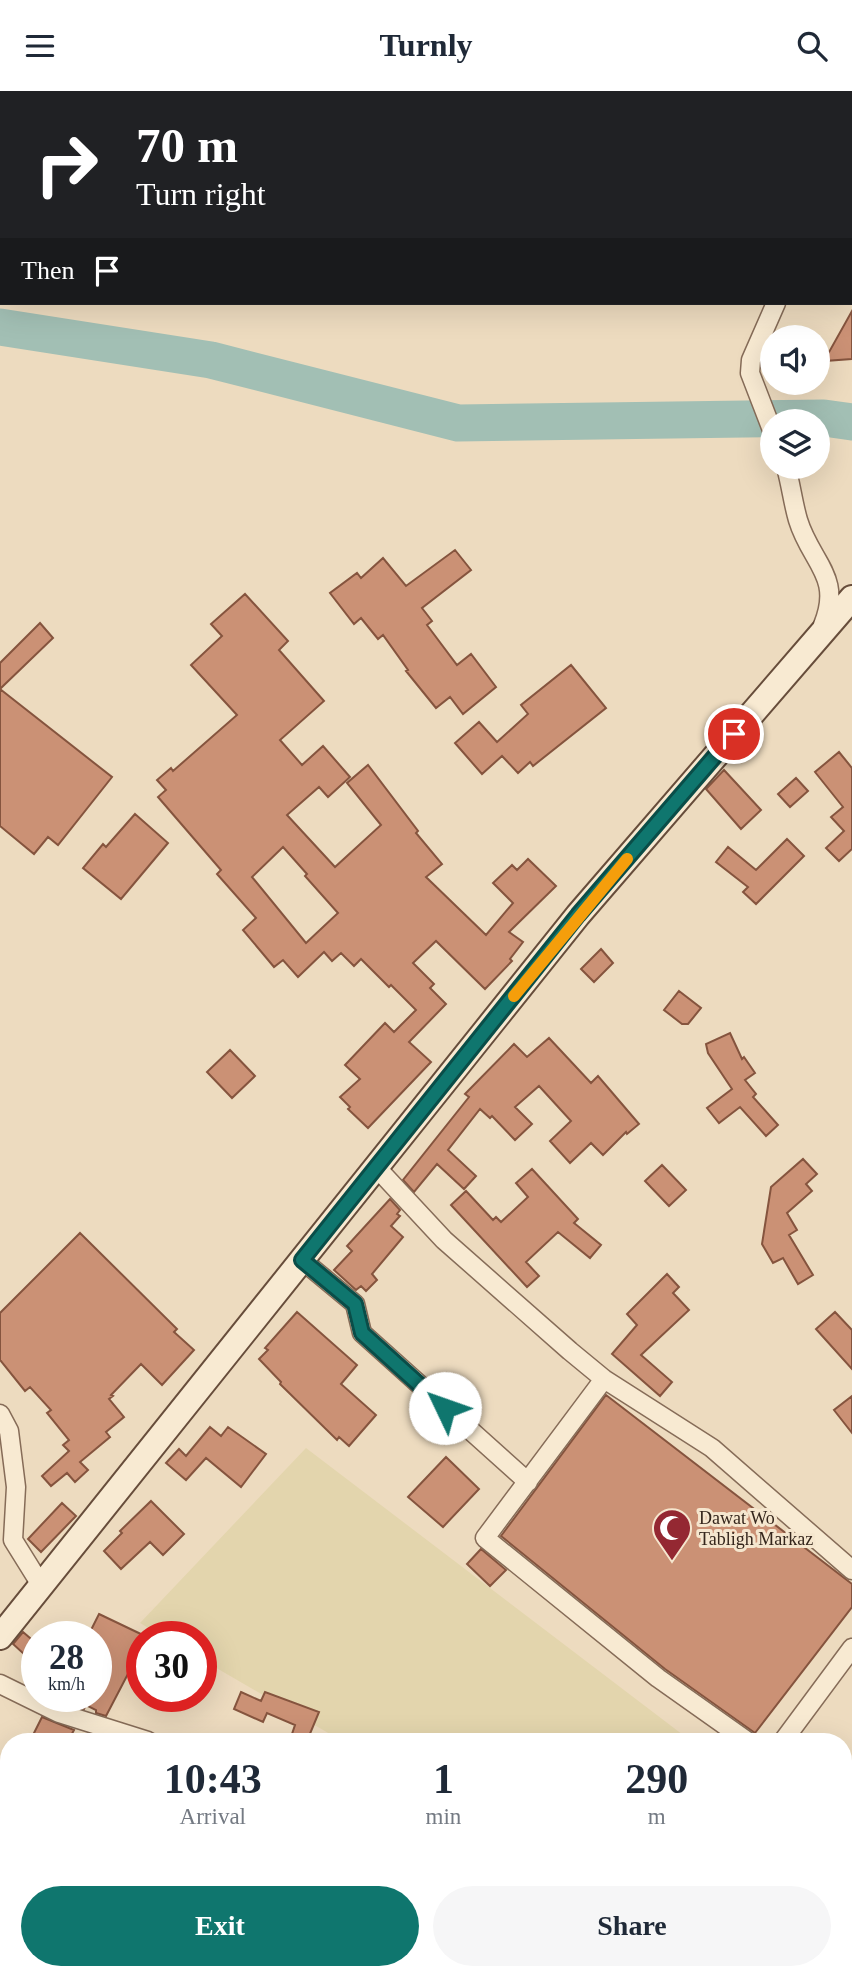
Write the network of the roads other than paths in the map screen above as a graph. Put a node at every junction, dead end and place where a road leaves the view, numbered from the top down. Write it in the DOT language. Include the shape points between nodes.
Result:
graph roads {
  1 [pos="775,305"];
  2 [pos="763,409"];
  3 [pos="789,479"];
  4 [pos="852,598"];
  5 [pos="819,636"];
  6 [pos="376,1167"];
  7 [pos="302,1260"];
  8 [pos="604,1379"];
  9 [pos="0,1414"];
  10 [pos="528,1482"];
  11 [pos="852,1570"];
  12 [pos="41,1585"];
  13 [pos="0,1637"];
  14 [pos="852,1648"];
  15 [pos="0,1685"];
  16 [pos="123,1733"];
  17 [pos="736,1733"];
  18 [pos="789,1733"];
  1 -- 2 [label="street" via="751,360 750,373"];
  3 -- 5 [label="street" via="799,522 829,583 830,607"];
  4 -- 5 [label="main road"];
  5 -- 6 [label="main road" via="578,915"];
  6 -- 7 [label="main road"];
  6 -- 8 [label="street" via="444,1240"];
  7 -- 10 [label="street" via="355,1304 362,1333"];
  7 -- 12 [label="main road"];
  8 -- 10 [label="street"];
  8 -- 11 [label="street" via="712,1448"];
  9 -- 12 [label="street" via="9,1431 16,1487 13,1540"];
  10 -- 17 [label="street" via="485,1538 659,1678"];
  12 -- 13 [label="main road"];
  14 -- 18 [label="street"];
  15 -- 16 [label="street" via="59,1713"];
}
